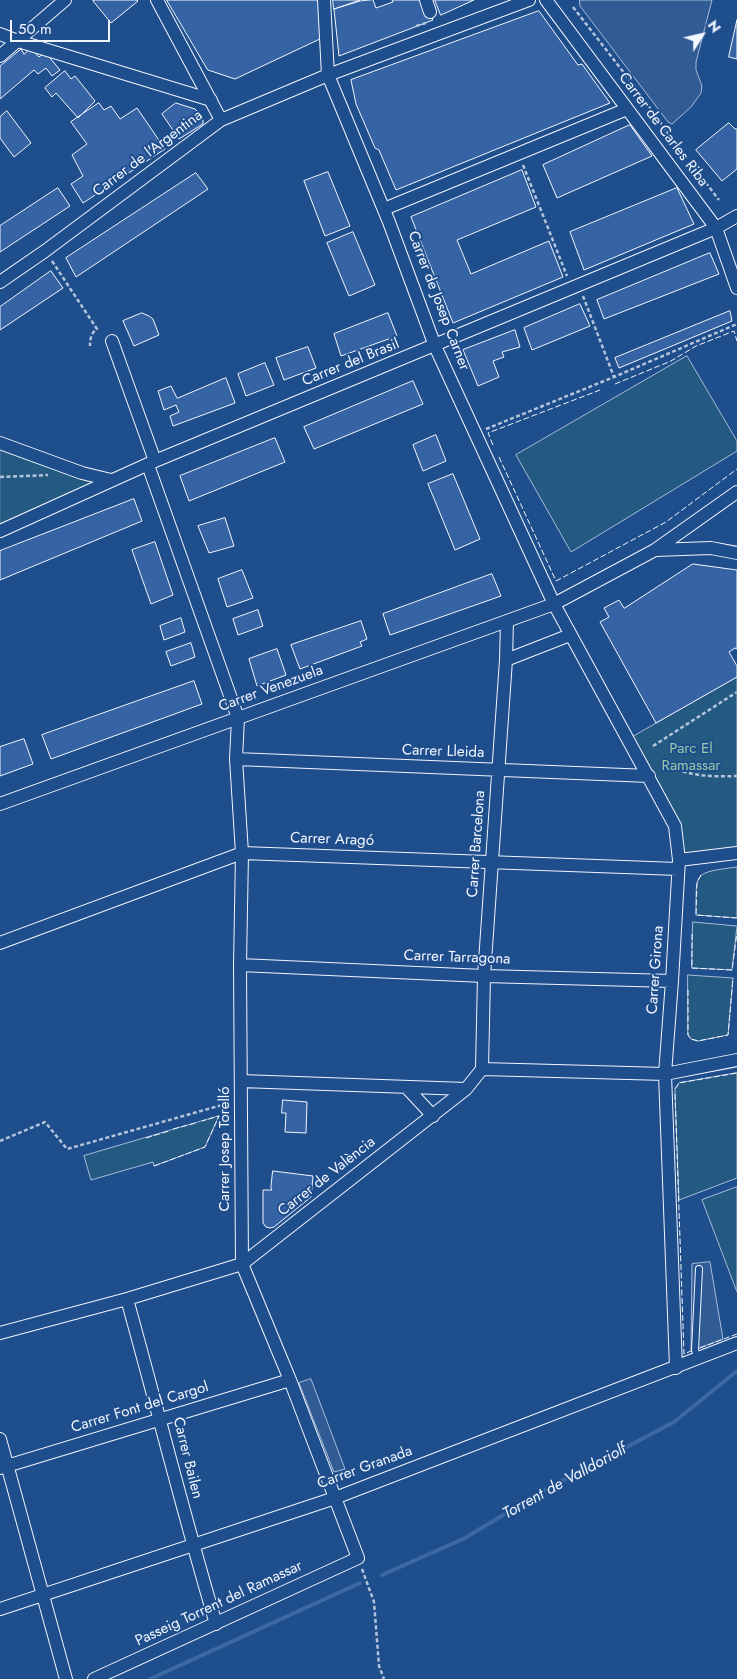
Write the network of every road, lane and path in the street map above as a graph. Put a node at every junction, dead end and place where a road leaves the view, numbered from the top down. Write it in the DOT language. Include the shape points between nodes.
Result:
graph roads {
  1 [pos="65,0"];
  2 [pos="157,0"];
  3 [pos="324,0"];
  4 [pos="529,0"];
  5 [pos="546,0"];
  6 [pos="573,6"];
  7 [pos="0,34"];
  8 [pos="18,41"];
  9 [pos="0,56"];
  10 [pos="328,75"];
  11 [pos="634,87"];
  12 [pos="211,100"];
  13 [pos="648,105"];
  14 [pos="627,109"];
  15 [pos="221,120"];
  16 [pos="675,143"];
  17 [pos="519,154"];
  18 [pos="690,162"];
  19 [pos="719,200"];
  20 [pos="384,210"];
  21 [pos="737,216"];
  22 [pos="716,228"];
  23 [pos="54,264"];
  24 [pos="0,282"];
  25 [pos="576,287"];
  26 [pos="737,288"];
  27 [pos="737,324"];
  28 [pos="112,341"];
  29 [pos="90,346"];
  30 [pos="435,346"];
  31 [pos="614,377"];
  32 [pos="475,433"];
  33 [pos="0,443"];
  34 [pos="152,463"];
  35 [pos="54,475"];
  36 [pos="0,478"];
  37 [pos="111,480"];
  38 [pos="737,492"];
  39 [pos="0,531"];
  40 [pos="655,550"];
  41 [pos="737,553"];
  42 [pos="554,604"];
  43 [pos="507,621"];
  44 [pos="570,635"];
  45 [pos="506,660"];
  46 [pos="737,692"];
  47 [pos="238,718"];
  48 [pos="653,746"];
  49 [pos="236,759"];
  50 [pos="664,765"];
  51 [pos="499,770"];
  52 [pos="649,776"];
  53 [pos="737,776"];
  54 [pos="0,804"];
  55 [pos="737,852"];
  56 [pos="242,853"];
  57 [pos="492,861"];
  58 [pos="678,864"];
  59 [pos="0,943"];
  60 [pos="240,965"];
  61 [pos="484,976"];
  62 [pos="672,981"];
  63 [pos="737,1060"];
  64 [pos="482,1069"];
  65 [pos="665,1074"];
  66 [pos="241,1081"];
  67 [pos="407,1088"];
  68 [pos="466,1089"];
  69 [pos="241,1104"];
  70 [pos="433,1116"];
  71 [pos="0,1140"];
  72 [pos="242,1264"];
  73 [pos="699,1268"];
  74 [pos="127,1299"];
  75 [pos="0,1334"];
  76 [pos="737,1343"];
  77 [pos="698,1359"];
  78 [pos="676,1368"];
  79 [pos="290,1380"];
  80 [pos="160,1419"];
  81 [pos="0,1440"];
  82 [pos="4,1467"];
  83 [pos="335,1498"];
  84 [pos="193,1545"];
  85 [pos="358,1558"];
  86 [pos="42,1595"];
  87 [pos="0,1610"];
  88 [pos="216,1624"];
  89 [pos="66,1679"];
  90 [pos="94,1679"];
  91 [pos="384,1679"];
  1 -- 8 [label="street"];
  2 -- 12 [label="street"];
  3 -- 10 [label="street, Carrer de Josep Carner"];
  4 -- 10 [label="street, Carrer de l'Argentina"];
  5 -- 14 [label="street, Carrer de Carles Riba"];
  6 -- 11 [label="path"];
  7 -- 8 [label="street"];
  8 -- 9 [label="street"];
  8 -- 12 [label="street"];
  10 -- 15 [label="street, Carrer de l'Argentina"];
  10 -- 20 [label="street, Carrer de Josep Carner"];
  12 -- 15 [label="street"];
  13 -- 16 [label="path"];
  14 -- 17 [label="street"];
  14 -- 22 [label="street, Carrer de Carles Riba"];
  15 -- 24 [label="street, Carrer de l'Argentina"];
  17 -- 20 [label="street"];
  17 -- 25 [label="path"];
  18 -- 19 [label="path"];
  20 -- 30 [label="street, Carrer de Josep Carner"];
  21 -- 22 [label="street, Carrer del Brasil"];
  22 -- 25 [label="street, Carrer del Brasil"];
  22 -- 26 [label="street, Carrer de Carles Riba"];
  23 -- 29 [label="path" via="97,328"];
  25 -- 30 [label="street, Carrer del Brasil"];
  25 -- 31 [label="path"];
  27 -- 31 [label="path"];
  28 -- 34 [label="street"];
  30 -- 32 [label="street, Carrer de Josep Carner"];
  30 -- 34 [label="street, Carrer del Brasil"];
  31 -- 32 [label="path"];
  32 -- 42 [label="street, Carrer de Josep Carner"];
  33 -- 37 [label="street" via="82,473"];
  34 -- 37 [label="street, Carrer del Brasil"];
  34 -- 47 [label="street"];
  35 -- 36 [label="path"];
  37 -- 39 [label="street, Carrer del Brasil"];
  38 -- 40 [label="street, Carrer Venezuela"];
  40 -- 41 [label="street" via="711,548"];
  40 -- 42 [label="street, Carrer Venezuela"];
  42 -- 43 [label="street, Carrer Venezuela"];
  42 -- 44 [label="street, Carrer Girona"];
  43 -- 45 [label="street, Carrer Barcelona"];
  43 -- 47 [label="street, Carrer Venezuela"];
  44 -- 45 [label="street"];
  44 -- 52 [label="street, Carrer Girona"];
  45 -- 51 [label="street, Carrer Barcelona"];
  46 -- 48 [label="path"];
  47 -- 49 [label="street, Carrer Josep Torelló"];
  47 -- 54 [label="street, Carrer Venezuela"];
  49 -- 51 [label="street, Carrer Lleida"];
  49 -- 56 [label="street, Carrer Josep Torelló"];
  50 -- 53 [label="path" via="706,777"];
  51 -- 52 [label="street, Carrer Lleida"];
  51 -- 57 [label="street, Carrer Barcelona"];
  52 -- 58 [label="street, Carrer Girona" via="675,826"];
  55 -- 58 [label="street, Carrer Aragó"];
  56 -- 57 [label="street, Carrer Aragó"];
  56 -- 59 [label="street, Carrer Aragó"];
  56 -- 60 [label="street, Carrer Josep Torelló"];
  57 -- 58 [label="street, Carrer Aragó"];
  57 -- 61 [label="street, Carrer Barcelona"];
  58 -- 62 [label="street, Carrer Girona"];
  60 -- 61 [label="street, Carrer Tarragona"];
  60 -- 66 [label="street, Carrer Josep Torelló"];
  61 -- 62 [label="street, Carrer Tarragona"];
  61 -- 64 [label="street, Carrer Barcelona"];
  62 -- 65 [label="street, Carrer Girona"];
  63 -- 65 [label="street"];
  64 -- 65 [label="street"];
  64 -- 68 [label="street, Carrer de València"];
  65 -- 78 [label="street, Carrer Girona"];
  66 -- 67 [label="street"];
  66 -- 69 [label="street, Carrer Josep Torelló"];
  67 -- 68 [label="street"];
  67 -- 70 [label="street"];
  68 -- 70 [label="street, Carrer de València"];
  69 -- 71 [label="path" via="222,1106 67,1149 45,1122"];
  69 -- 72 [label="street, Carrer Josep Torelló"];
  70 -- 72 [label="street, Carrer de València"];
  72 -- 74 [label="street, Carrer de València"];
  72 -- 79 [label="street, Carrer Josep Torelló"];
  73 -- 77 [label="lane" via="695,1350"];
  74 -- 75 [label="street, Carrer de València"];
  74 -- 80 [label="street, Carrer Bailen"];
  76 -- 77 [label="street, Carrer Granada"];
  77 -- 78 [label="street, Carrer Granada"];
  78 -- 83 [label="street, Carrer Granada"];
  79 -- 80 [label="street, Carrer Font del Cargol"];
  79 -- 83 [label="street, Carrer Josep Torelló"];
  80 -- 82 [label="street, Carrer Font del Cargol"];
  80 -- 84 [label="street, Carrer Bailen"];
  81 -- 82 [label="street"];
  82 -- 86 [label="street"];
  83 -- 84 [label="street, Carrer Granada"];
  83 -- 85 [label="street, Carrer Josep Torelló"];
  84 -- 86 [label="street, Carrer Granada"];
  84 -- 88 [label="street, Carrer Bailen"];
  85 -- 88 [label="street, Passeig Torrent del Ramassar"];
  85 -- 91 [label="path" via="374,1602"];
  86 -- 87 [label="street, Carrer Granada"];
  86 -- 89 [label="street"];
  88 -- 90 [label="street, Passeig Torrent del Ramassar"];
}
